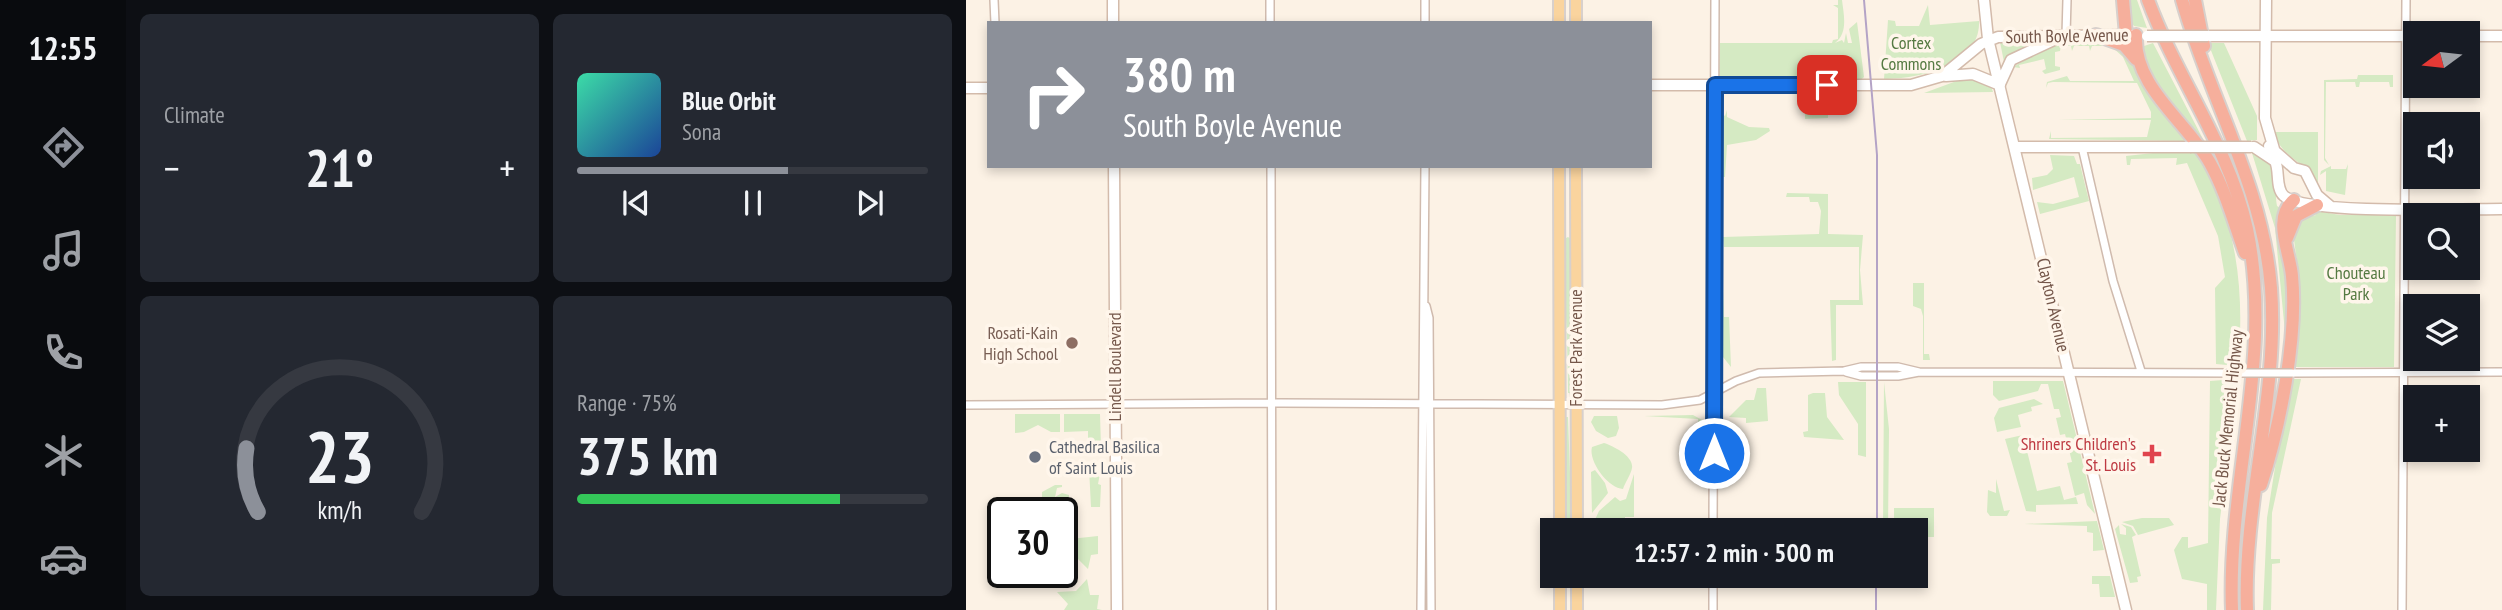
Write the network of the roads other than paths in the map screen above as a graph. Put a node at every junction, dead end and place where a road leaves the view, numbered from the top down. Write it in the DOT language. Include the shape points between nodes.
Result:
graph roads {
  1 [pos="994,0"];
  2 [pos="1113,0"];
  3 [pos="1270,0"];
  4 [pos="1425,0"];
  5 [pos="1559,0"];
  6 [pos="1576,0"];
  7 [pos="1715,0"];
  8 [pos="1984,0"];
  9 [pos="2067,0"];
  10 [pos="2123,0"];
  11 [pos="2182,0"];
  12 [pos="2195,0"];
  13 [pos="2266,0"];
  14 [pos="2406,0"];
  15 [pos="2148,1"];
  16 [pos="995,21"];
  17 [pos="1113,21"];
  18 [pos="1270,21"];
  19 [pos="1425,21"];
  20 [pos="1559,21"];
  21 [pos="1576,21"];
  22 [pos="2408,21"];
  23 [pos="2066,35"];
  24 [pos="2096,35"];
  25 [pos="2137,35"];
  26 [pos="2266,36"];
  27 [pos="2403,36"];
  28 [pos="2480,36"];
  29 [pos="2502,36"];
  30 [pos="1988,39"];
  31 [pos="2140,64"];
  32 [pos="1942,76"];
  33 [pos="1652,85"];
  34 [pos="1715,85"];
  35 [pos="2000,85"];
  36 [pos="966,88"];
  37 [pos="987,88"];
  38 [pos="2408,98"];
  39 [pos="2218,101"];
  40 [pos="2015,147"];
  41 [pos="2081,147"];
  42 [pos="2253,147"];
  43 [pos="2274,149"];
  44 [pos="2294,167"];
  45 [pos="1114,168"];
  46 [pos="1271,168"];
  47 [pos="1425,168"];
  48 [pos="1559,168"];
  49 [pos="1576,168"];
  50 [pos="2280,176"];
  51 [pos="2311,185"];
  52 [pos="2296,200"];
  53 [pos="2404,203"];
  54 [pos="2317,205"];
  55 [pos="2333,208"];
  56 [pos="2403,209"];
  57 [pos="2480,209"];
  58 [pos="2502,209"];
  59 [pos="2287,238"];
  60 [pos="2254,274"];
  61 [pos="2404,280"];
  62 [pos="2141,371"];
  63 [pos="2069,372"];
  64 [pos="2502,372"];
  65 [pos="2403,373"];
  66 [pos="1714,393"];
  67 [pos="1271,403"];
  68 [pos="1115,404"];
  69 [pos="1425,404"];
  70 [pos="1560,404"];
  71 [pos="966,405"];
  72 [pos="1577,405"];
  73 [pos="2252,507"];
  74 [pos="1560,518"];
  75 [pos="1577,518"];
  76 [pos="1713,518"];
  77 [pos="1560,588"];
  78 [pos="1577,588"];
  79 [pos="1713,588"];
  80 [pos="1116,610"];
  81 [pos="1272,610"];
  82 [pos="1420,610"];
  83 [pos="1431,610"];
  84 [pos="1560,610"];
  85 [pos="1577,610"];
  86 [pos="1713,610"];
  87 [pos="2126,610"];
  88 [pos="2232,610"];
  89 [pos="2247,610"];
  90 [pos="2402,610"];
  1 -- 16 [label="street"];
  2 -- 17 [label="street"];
  3 -- 18 [label="street"];
  4 -- 19 [label="street"];
  5 -- 20 [label="main road"];
  6 -- 21 [label="main road"];
  7 -- 34 [label="street"];
  8 -- 30 [label="street, Clayton Avenue"];
  9 -- 23 [label="street"];
  10 -- 25 [label="highway"];
  11 -- 39 [label="highway, Jack Buck Memorial Highway"];
  12 -- 39 [label="highway"];
  13 -- 26 [label="street"];
  14 -- 22 [label="street"];
  15 -- 60 [label="highway, Jack Buck Memorial Highway" via="2226,161 2241,206"];
  23 -- 24 [label="street, South Boyle Avenue"];
  23 -- 30 [label="street, South Boyle Avenue"];
  23 -- 35 [label="street" via="2011,60"];
  24 -- 25 [label="street, South Boyle Avenue"];
  24 -- 31 [label="highway" via="2124,45"];
  25 -- 26 [label="street, South Boyle Avenue, bridge"];
  25 -- 31 [label="highway"];
  26 -- 27 [label="street, South Boyle Avenue"];
  26 -- 43 [label="street" via="2265,118"];
  28 -- 29 [label="street"];
  30 -- 32 [label="street, South Boyle Avenue"];
  30 -- 35 [label="street, Clayton Avenue"];
  31 -- 60 [label="highway" via="2158,96 2211,165"];
  32 -- 34 [label="street, South Boyle Avenue" via="1909,85"];
  32 -- 35 [label="street" via="1973,74"];
  33 -- 34 [label="street, South Boyle Avenue"];
  34 -- 66 [label="street"];
  35 -- 40 [label="street, Clayton Avenue"];
  36 -- 37 [label="street"];
  38 -- 53 [label="street"];
  39 -- 73 [label="highway, Jack Buck Memorial Highway" via="2255,197 2271,289 2270,359"];
  40 -- 41 [label="street"];
  40 -- 63 [label="street, Clayton Avenue"];
  41 -- 42 [label="street, bridge"];
  41 -- 62 [label="street" via="2113,281"];
  42 -- 43 [label="street"];
  42 -- 50 [label="street" via="2272,157"];
  43 -- 44 [label="street"];
  44 -- 50 [label="street"];
  44 -- 51 [label="street" via="2305,171"];
  45 -- 68 [label="street, Lindell Boulevard"];
  46 -- 67 [label="street"];
  47 -- 69 [label="street"];
  48 -- 70 [label="main road, Forest Park Avenue"];
  49 -- 72 [label="main road, Forest Park Avenue"];
  50 -- 52 [label="street" via="2282,193"];
  51 -- 52 [label="street" via="2306,195"];
  51 -- 55 [label="street"];
  52 -- 54 [label="street"];
  52 -- 59 [label="highway" via="2283,213"];
  54 -- 55 [label="street"];
  54 -- 59 [label="highway" via="2296,216"];
  55 -- 56 [label="street"];
  57 -- 58 [label="street"];
  59 -- 73 [label="highway" via="2293,289 2291,336 2271,448"];
  60 -- 88 [label="highway, Jack Buck Memorial Highway" via="2255,357 2234,531"];
  61 -- 65 [label="street"];
  62 -- 63 [label="street"];
  62 -- 65 [label="street, bridge"];
  63 -- 66 [label="street" via="1919,372 1861,367 1759,373"];
  63 -- 87 [label="street, Clayton Avenue"];
  64 -- 65 [label="street"];
  65 -- 90 [label="street"];
  66 -- 72 [label="street" via="1679,404"];
  66 -- 76 [label="street"];
  67 -- 68 [label="street"];
  67 -- 69 [label="street"];
  67 -- 81 [label="street"];
  68 -- 71 [label="street"];
  68 -- 80 [label="street, Lindell Boulevard"];
  69 -- 70 [label="street"];
  69 -- 82 [label="street"];
  69 -- 83 [label="street"];
  70 -- 72 [label="street"];
  70 -- 74 [label="main road, Forest Park Avenue"];
  72 -- 75 [label="main road, Forest Park Avenue"];
  73 -- 89 [label="highway, Jack Buck Memorial Highway"];
  77 -- 84 [label="main road"];
  78 -- 85 [label="main road"];
  79 -- 86 [label="street"];
}
